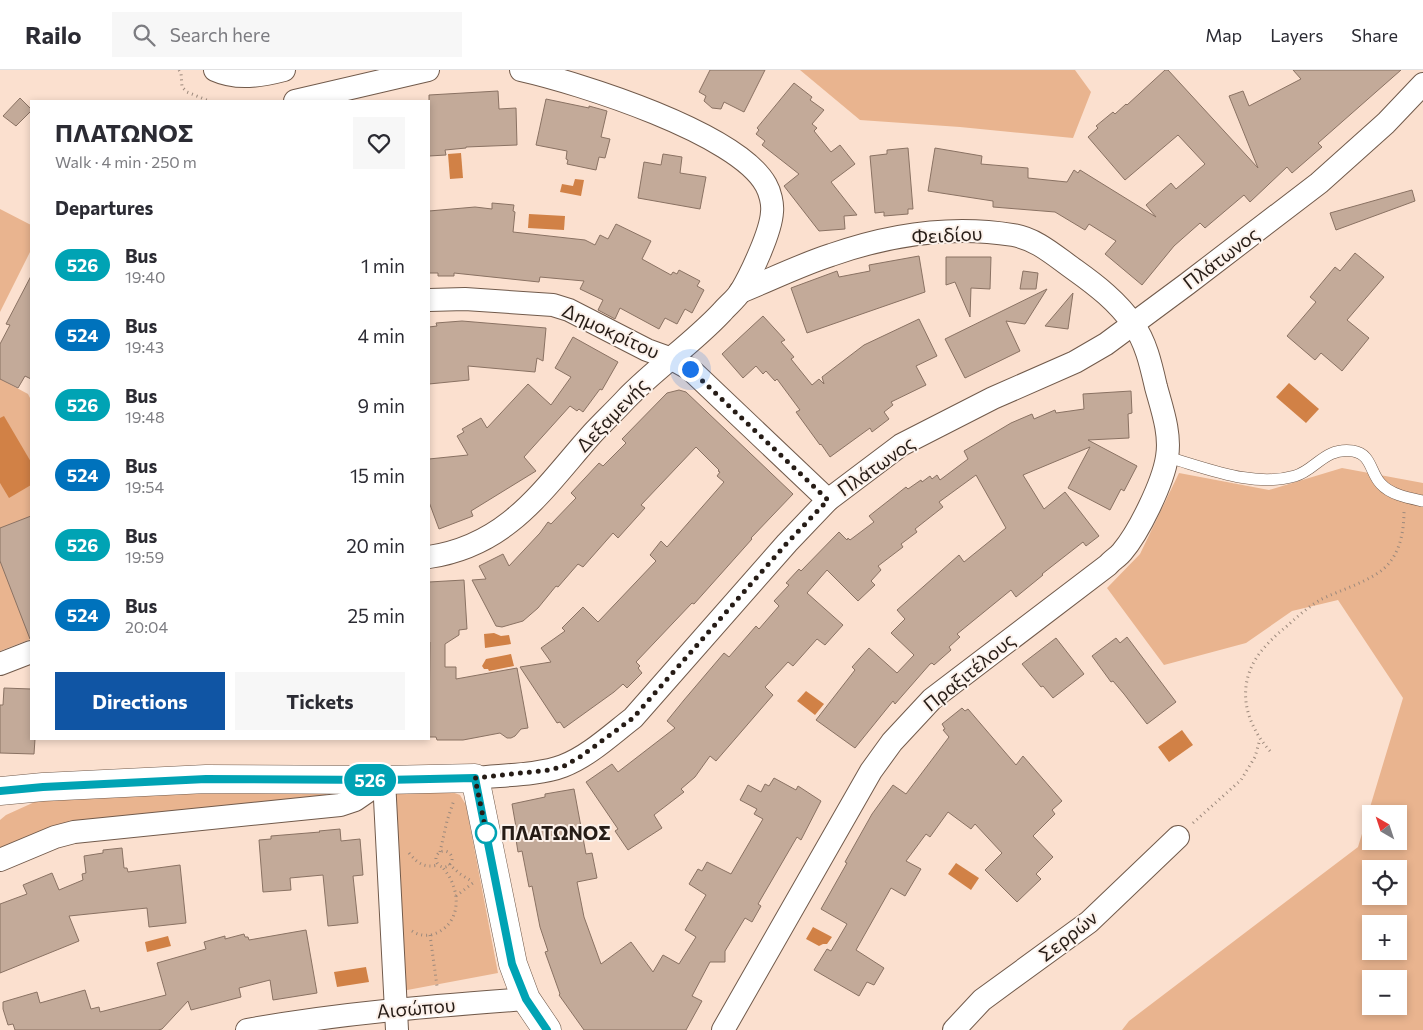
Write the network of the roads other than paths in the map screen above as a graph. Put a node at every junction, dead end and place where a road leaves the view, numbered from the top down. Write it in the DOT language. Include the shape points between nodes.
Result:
graph roads {
  1 [pos="215,70"];
  2 [pos="284,70"];
  3 [pos="428,70"];
  4 [pos="521,70"];
  5 [pos="1423,84"];
  6 [pos="299,100"];
  7 [pos="740,292"];
  8 [pos="430,300"];
  9 [pos="1133,324"];
  10 [pos="672,359"];
  11 [pos="1168,457"];
  12 [pos="828,500"];
  13 [pos="1423,502"];
  14 [pos="430,557"];
  15 [pos="30,652"];
  16 [pos="0,664"];
  17 [pos="471,778"];
  18 [pos="384,780"];
  19 [pos="43,787"];
  20 [pos="0,791"];
  21 [pos="0,808"];
  22 [pos="1178,837"];
  23 [pos="0,860"];
  24 [pos="526,999"];
  25 [pos="396,1020"];
  26 [pos="247,1030"];
  27 [pos="547,1030"];
  28 [pos="723,1030"];
  29 [pos="954,1030"];
  1 -- 2 [label="street" via="240,76 262,76"];
  3 -- 6 [label="street"];
  4 -- 7 [label="street, Δεξαμενής" via="589,89 677,123 721,144 760,176 767,186 772,211 770,227"];
  5 -- 9 [label="street, Πλάτωνος" via="1386,123 1319,183"];
  7 -- 9 [label="street, Φειδίου" via="830,255 881,241 960,231 1013,235 1030,240 1084,277 1112,300"];
  7 -- 10 [label="street, Δεξαμενής" via="702,333"];
  8 -- 10 [label="street, Δημοκρίτου" via="553,305 646,350"];
  9 -- 11 [label="street, Πραξιτέλους" via="1148,354 1164,419"];
  9 -- 12 [label="street, Πλάτωνος" via="1075,362 993,398 901,445"];
  10 -- 12 [label="street, Δημοκρίτου" via="690,369"];
  10 -- 14 [label="street, Δεξαμενής" via="646,379 593,433 536,500 511,522 464,548"];
  11 -- 13 [label="lane" via="1226,474 1279,480 1297,476 1328,454 1350,451 1368,459 1380,484 1393,493"];
  11 -- 28 [label="street, Πραξιτέλους" via="1152,502 1122,552 946,687 892,742 866,780"];
  12 -- 17 [label="street, Πλάτωνος" via="633,718 564,766"];
  15 -- 16 [label="street"];
  17 -- 18 [label="street, Πλάτωνος"];
  17 -- 24 [label="street" via="512,964"];
  18 -- 19 [label="street, Πλάτωνος" via="206,779"];
  18 -- 23 [label="street" via="355,800 340,805 74,832"];
  18 -- 25 [label="street"];
  19 -- 20 [label="street, Πλάτωνος"];
  19 -- 21 [label="street"];
  22 -- 29 [label="street, Σερρών" via="1089,922 982,1000"];
  24 -- 25 [label="street, Αισώπου" via="440,1006"];
  24 -- 27 [label="street"];
  25 -- 26 [label="street, Αισώπου" via="288,1023"];
}
